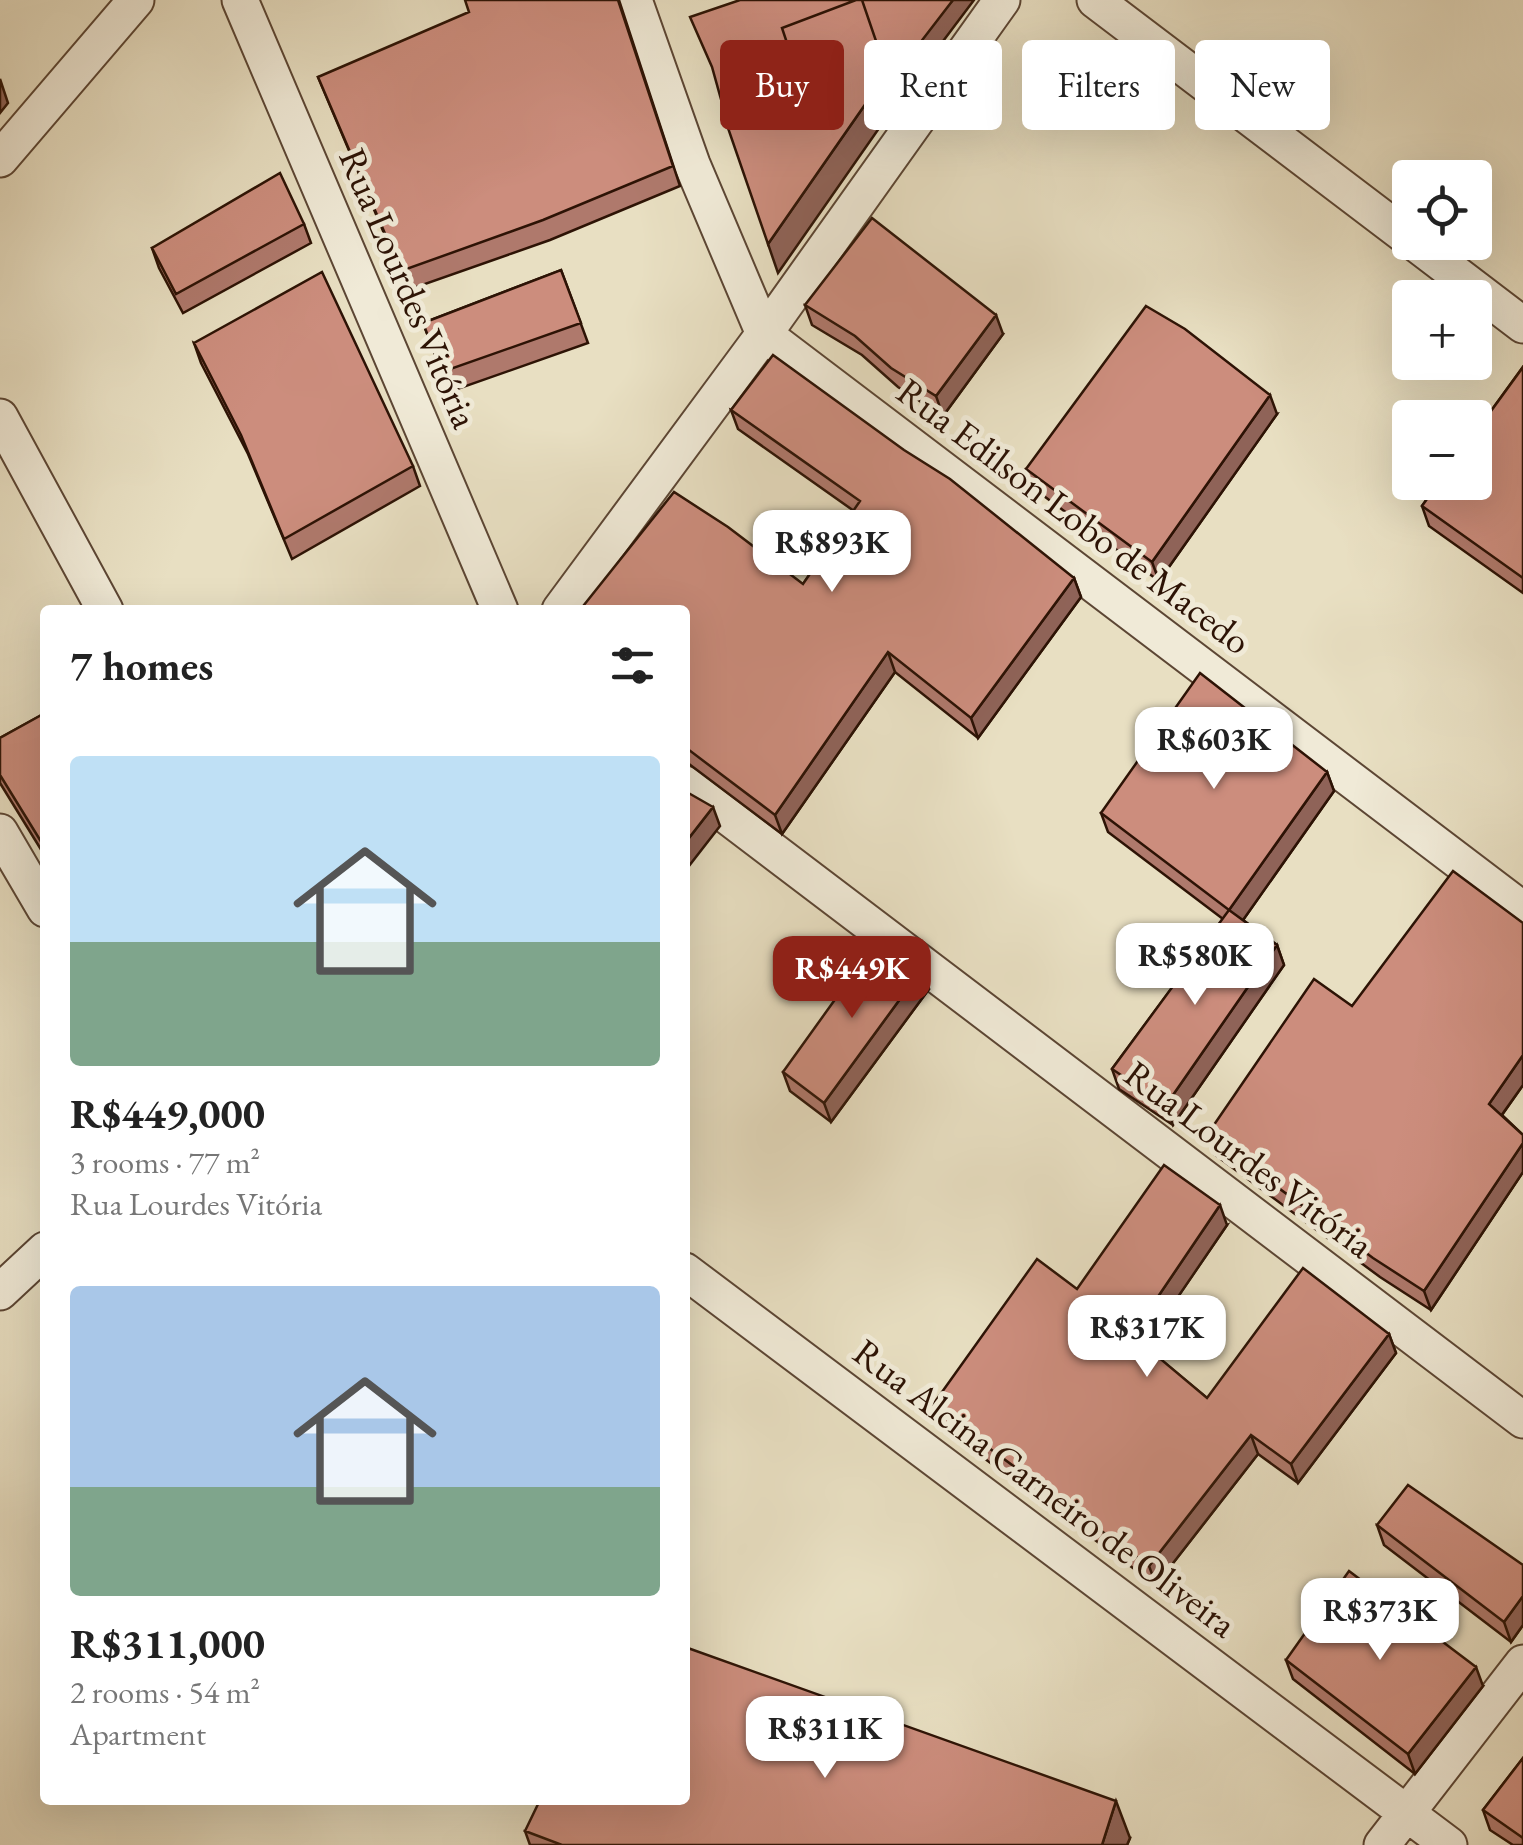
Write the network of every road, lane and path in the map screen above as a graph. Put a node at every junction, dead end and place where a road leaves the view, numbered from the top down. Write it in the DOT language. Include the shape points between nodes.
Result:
graph roads {
  1 [pos="136,0"];
  2 [pos="240,0"];
  3 [pos="634,0"];
  4 [pos="1002,0"];
  5 [pos="1094,0"];
  6 [pos="0,159"];
  7 [pos="1392,226"];
  8 [pos="1437,260"];
  9 [pos="1523,325"];
  10 [pos="764,334"];
  11 [pos="0,417"];
  12 [pos="102,605"];
  13 [pos="498,605"];
  14 [pos="564,605"];
  15 [pos="690,788"];
  16 [pos="0,832"];
  17 [pos="40,900"];
  18 [pos="1523,910"];
  19 [pos="40,1255"];
  20 [pos="690,1276"];
  21 [pos="0,1292"];
  22 [pos="1523,1420"];
  23 [pos="1523,1663"];
  24 [pos="1409,1814"];
  25 [pos="1382,1845"];
  26 [pos="1449,1845"];
  1 -- 6 [label="street"];
  2 -- 13 [label="street, Rua Lourdes Vitória"];
  3 -- 10 [label="street" via="692,164"];
  4 -- 10 [label="street"];
  5 -- 7 [label="street"];
  8 -- 9 [label="street"];
  10 -- 14 [label="street"];
  10 -- 18 [label="street, Rua Edilson Lobo de Macedo"];
  11 -- 12 [label="street"];
  15 -- 22 [label="street, Rua Lourdes Vitória"];
  16 -- 17 [label="street"];
  19 -- 21 [label="street"];
  20 -- 24 [label="street, Rua Alcina Carneiro de Oliveira"];
  23 -- 24 [label="street"];
  24 -- 25 [label="street"];
  24 -- 26 [label="street, Rua Alcina Carneiro de Oliveira"];
}
